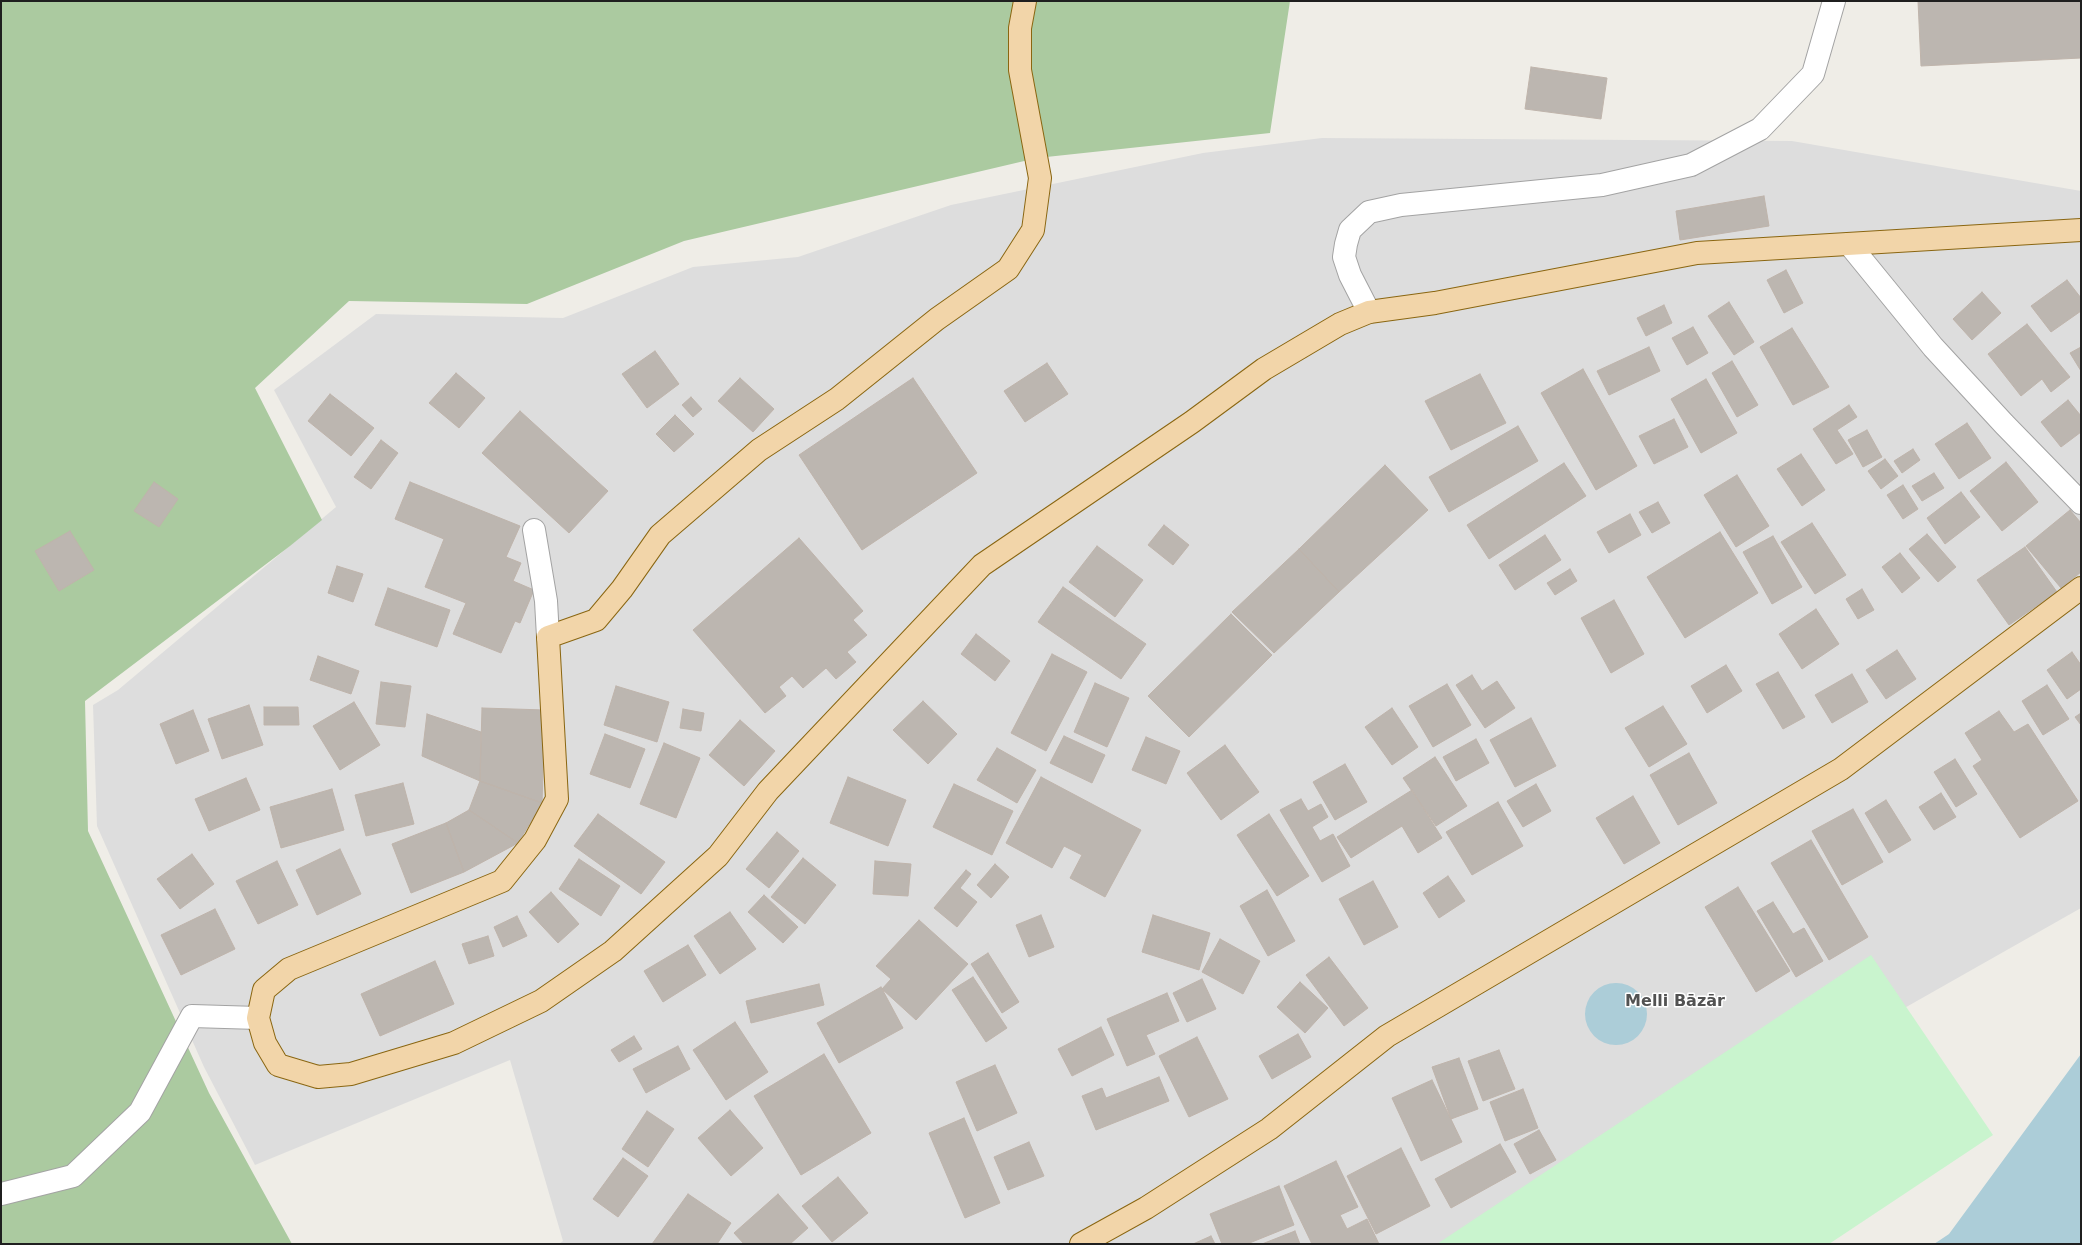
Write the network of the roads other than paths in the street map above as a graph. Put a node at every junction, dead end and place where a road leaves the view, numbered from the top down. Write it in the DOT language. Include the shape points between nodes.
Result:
graph roads {
  1 [pos="1025,1"];
  2 [pos="1834,1"];
  3 [pos="2081,230"];
  4 [pos="1849,244"];
  5 [pos="1369,312"];
  6 [pos="2081,503"];
  7 [pos="534,530"];
  8 [pos="2081,588"];
  9 [pos="548,637"];
  10 [pos="258,1018"];
  11 [pos="1,1194"];
  12 [pos="1081,1244"];
  1 -- 9 [label="main road" via="1020,28 1020,70 1040,178 1033,230 1008,269 937,319 837,398 747,460 660,535 622,589 596,620"];
  2 -- 5 [label="street" via="1813,74 1760,129 1691,165 1602,185 1401,205 1369,212 1350,230 1344,257"];
  3 -- 4 [label="main road"];
  4 -- 5 [label="main road" via="1697,253 1435,303"];
  4 -- 6 [label="street" via="1933,347"];
  5 -- 10 [label="main road" via="1340,324 1264,369 1192,422 982,565 768,791 718,856 613,952 541,1001 454,1042 351,1074 318,1078 278,1065 265,1042"];
  7 -- 9 [label="street" via="546,601"];
  8 -- 12 [label="main road" via="1841,769 1387,1036 1269,1129 1146,1208"];
  9 -- 10 [label="main road" via="557,799 535,840 502,881 289,969 264,990"];
  10 -- 11 [label="street" via="192,1016 140,1112 73,1176"];
}
